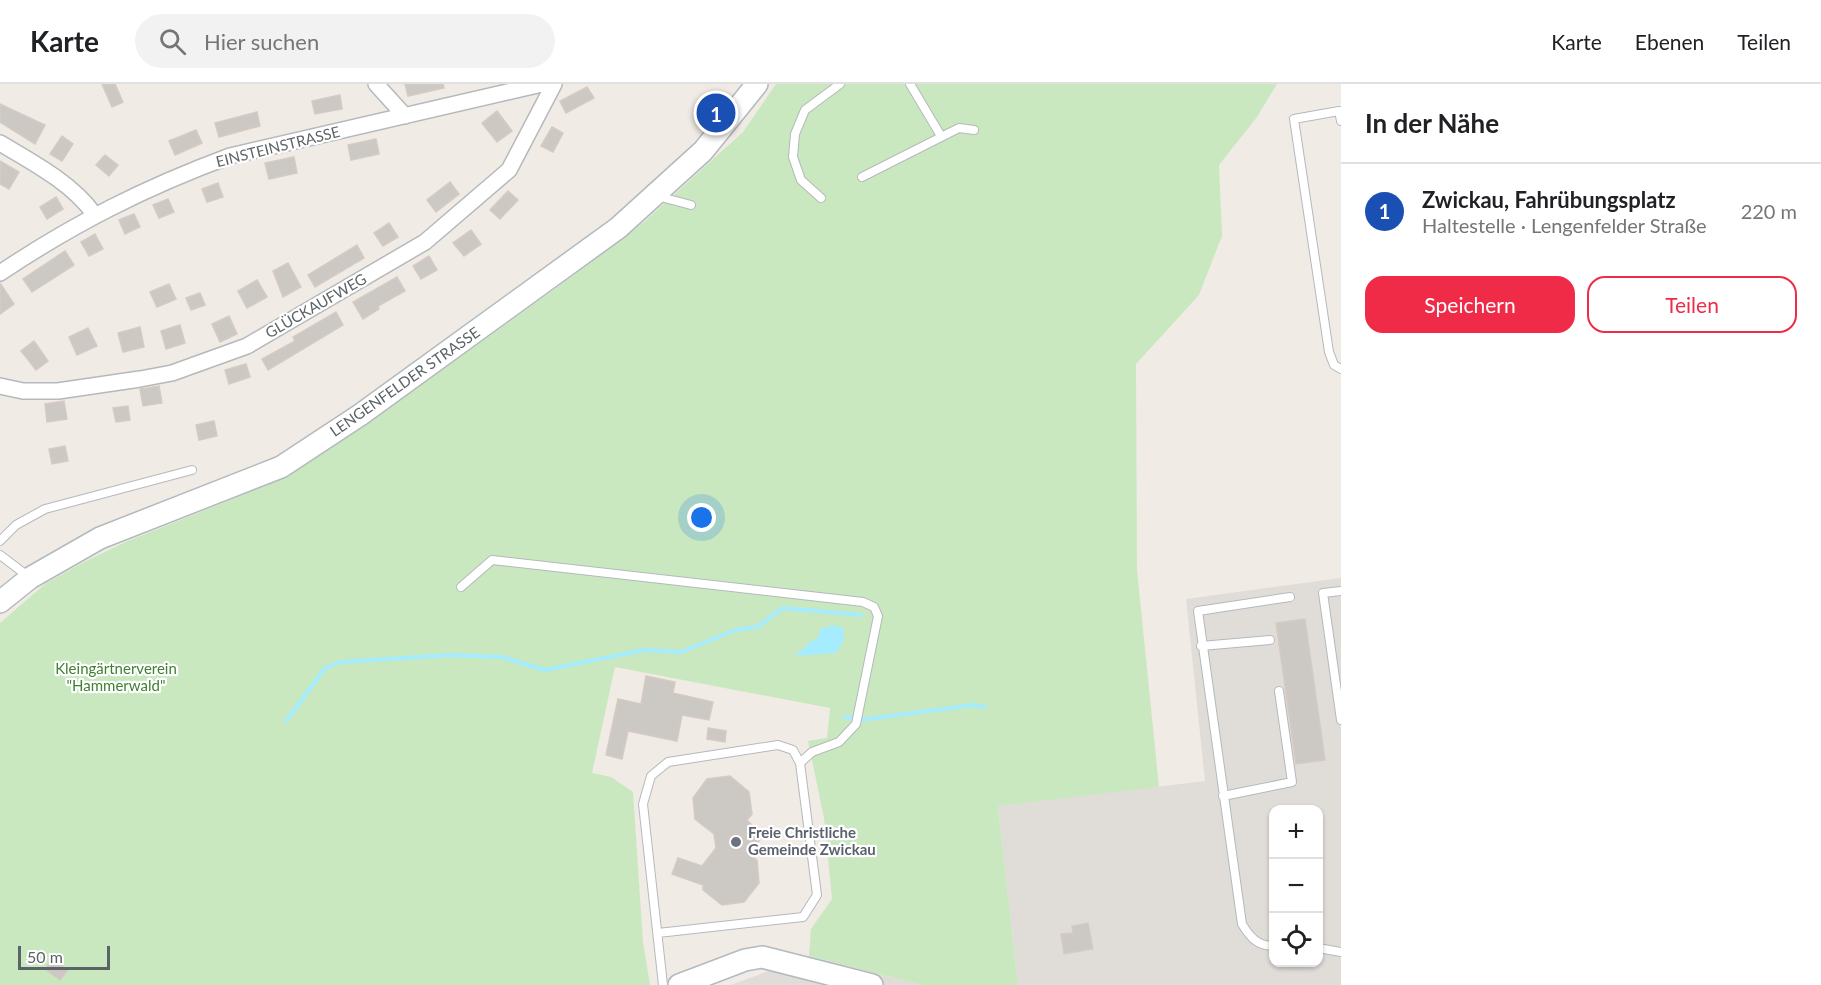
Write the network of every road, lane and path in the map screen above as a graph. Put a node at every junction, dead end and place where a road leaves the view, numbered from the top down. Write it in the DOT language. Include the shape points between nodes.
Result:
graph roads {
  1 [pos="376,84"];
  2 [pos="542,84"];
  3 [pos="554,84"];
  4 [pos="758,84"];
  5 [pos="840,84"];
  6 [pos="910,84"];
  7 [pos="1340,111"];
  8 [pos="405,116"];
  9 [pos="1341,121"];
  10 [pos="974,130"];
  11 [pos="941,136"];
  12 [pos="0,143"];
  13 [pos="862,177"];
  14 [pos="656,196"];
  15 [pos="821,198"];
  16 [pos="691,205"];
  17 [pos="94,214"];
  18 [pos="0,273"];
  19 [pos="1341,369"];
  20 [pos="0,386"];
  21 [pos="192,470"];
  22 [pos="0,541"];
  23 [pos="0,555"];
  24 [pos="30,578"];
  25 [pos="460,587"];
  26 [pos="1341,591"];
  27 [pos="1290,597"];
  28 [pos="0,602"];
  29 [pos="1270,640"];
  30 [pos="1201,646"];
  31 [pos="1278,691"];
  32 [pos="1341,720"];
  33 [pos="800,763"];
  34 [pos="1223,796"];
  35 [pos="658,933"];
  36 [pos="1269,946"];
  37 [pos="1323,949"];
  38 [pos="1341,952"];
  39 [pos="663,985"];
  40 [pos="679,985"];
  41 [pos="872,985"];
  1 -- 8 [label="street"];
  2 -- 8 [label="street, EINSTEINSTRASSE"];
  3 -- 20 [label="street, GLÜCKAUFWEG" via="509,170 425,242 247,346 172,373 140,379 58,391 23,391"];
  4 -- 14 [label="main road, LENGENFELDER STRASSE" via="703,151"];
  5 -- 15 [label="lane" via="805,110 795,134 793,157 801,180"];
  6 -- 11 [label="lane"];
  7 -- 9 [label="lane"];
  7 -- 19 [label="lane" via="1294,119 1329,352 1334,365"];
  8 -- 17 [label="street, EINSTEINSTRASSE" via="230,156"];
  10 -- 11 [label="lane" via="959,128"];
  11 -- 13 [label="lane"];
  12 -- 17 [label="street" via="84,200"];
  14 -- 16 [label="lane"];
  14 -- 24 [label="main road, LENGENFELDER STRASSE" via="453,348 280,467 100,538"];
  17 -- 18 [label="street, EINSTEINSTRASSE"];
  21 -- 22 [label="lane" via="45,509 16,525"];
  23 -- 24 [label="lane"];
  24 -- 28 [label="main road, LENGENFELDER STRASSE"];
  25 -- 33 [label="lane" via="492,560 863,602 874,607 878,616 856,724 839,742 812,752"];
  26 -- 32 [label="lane" via="1323,593"];
  27 -- 30 [label="lane" via="1198,611"];
  29 -- 30 [label="lane"];
  30 -- 34 [label="lane"];
  31 -- 34 [label="lane" via="1292,782"];
  33 -- 35 [label="lane" via="817,895 803,917"];
  33 -- 35 [label="lane" via="793,750 778,745 668,762 651,776 643,804"];
  34 -- 36 [label="lane" via="1242,924 1250,937"];
  35 -- 39 [label="lane"];
  37 -- 38 [label="lane"];
  40 -- 41 [label="main road" via="762,957"];
}
